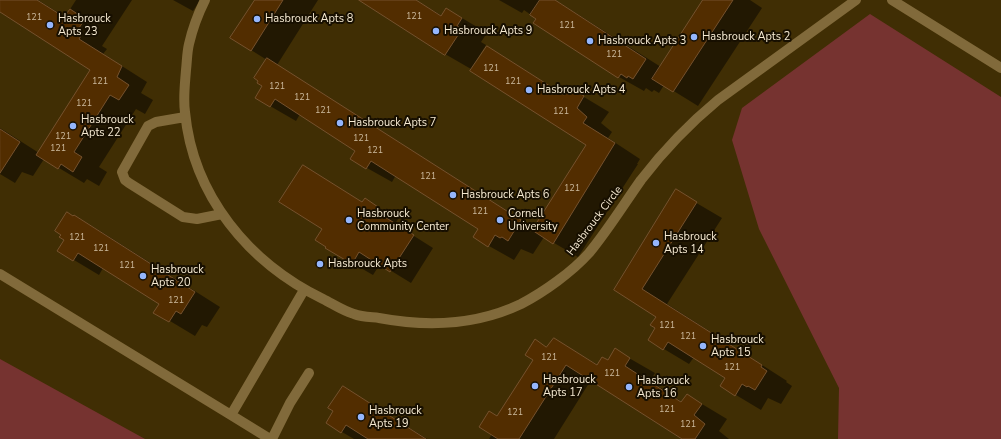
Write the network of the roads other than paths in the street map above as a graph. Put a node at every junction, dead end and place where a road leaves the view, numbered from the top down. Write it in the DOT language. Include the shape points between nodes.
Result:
graph roads {
  1 [pos="205,0"];
  2 [pos="856,0"];
  3 [pos="892,0"];
  4 [pos="1001,68"];
  5 [pos="185,117"];
  6 [pos="222,214"];
  7 [pos="0,274"];
  8 [pos="304,290"];
  9 [pos="309,373"];
  10 [pos="231,415"];
  11 [pos="271,439"];
  1 -- 5 [label="street, Hasbrouck Circle" via="189,44 184,89"];
  2 -- 8 [label="street, Hasbrouck Circle" via="698,116 673,140 589,253 574,268 521,304 495,314 461,322 417,323 354,314"];
  3 -- 4 [label="street"];
  5 -- 6 [label="street, Hasbrouck Circle" via="201,175"];
  5 -- 6 [label="street" via="148,126 122,172 128,183 183,217 197,219"];
  6 -- 8 [label="street, Hasbrouck Circle" via="250,249"];
  7 -- 10 [label="street"];
  8 -- 10 [label="street"];
  9 -- 11 [label="street"];
  10 -- 11 [label="street"];
}
